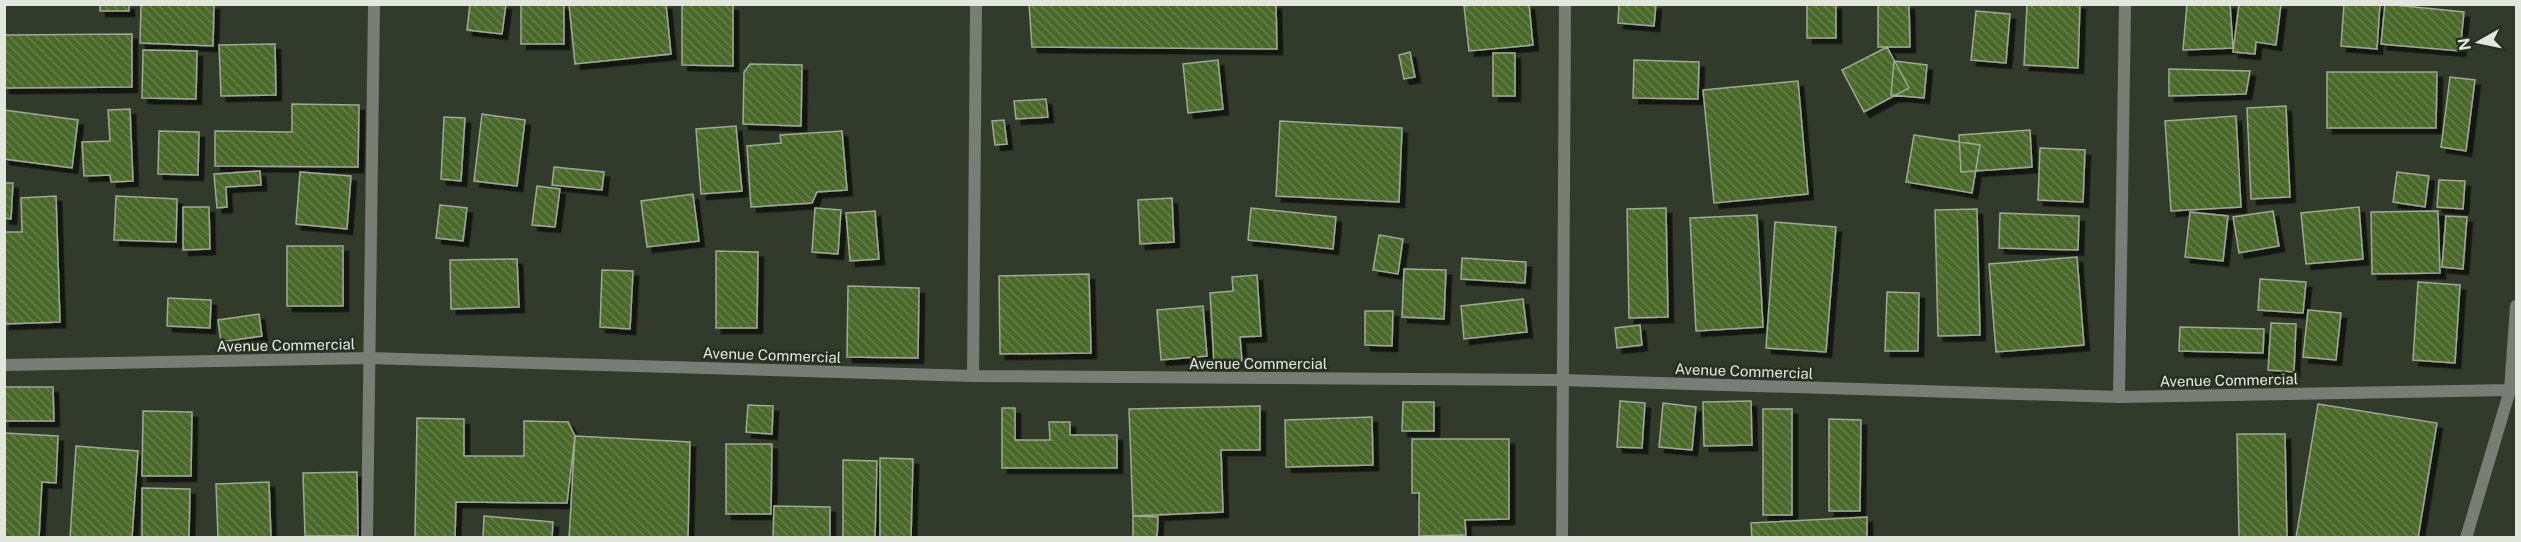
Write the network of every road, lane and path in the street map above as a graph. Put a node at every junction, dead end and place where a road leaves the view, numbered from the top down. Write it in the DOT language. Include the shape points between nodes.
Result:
graph roads {
  1 [pos="374,4"];
  2 [pos="976,4"];
  3 [pos="1565,4"];
  4 [pos="2125,4"];
  5 [pos="2517,306"];
  6 [pos="368,358"];
  7 [pos="4,364"];
  8 [pos="973,376"];
  9 [pos="1562,380"];
  10 [pos="2514,388"];
  11 [pos="2119,397"];
  12 [pos="367,537"];
  13 [pos="1562,537"];
  14 [pos="2466,537"];
  1 -- 6 [label="street"];
  2 -- 8 [label="street"];
  3 -- 9 [label="street"];
  4 -- 11 [label="street"];
  5 -- 10 [label="street"];
  6 -- 7 [label="street, Avenue Commercial"];
  6 -- 8 [label="street, Avenue Commercial"];
  6 -- 12 [label="street"];
  8 -- 9 [label="street, Avenue Commercial"];
  9 -- 11 [label="street, Avenue Commercial"];
  9 -- 13 [label="street"];
  10 -- 11 [label="street, Avenue Commercial"];
  10 -- 14 [label="street"];
}
